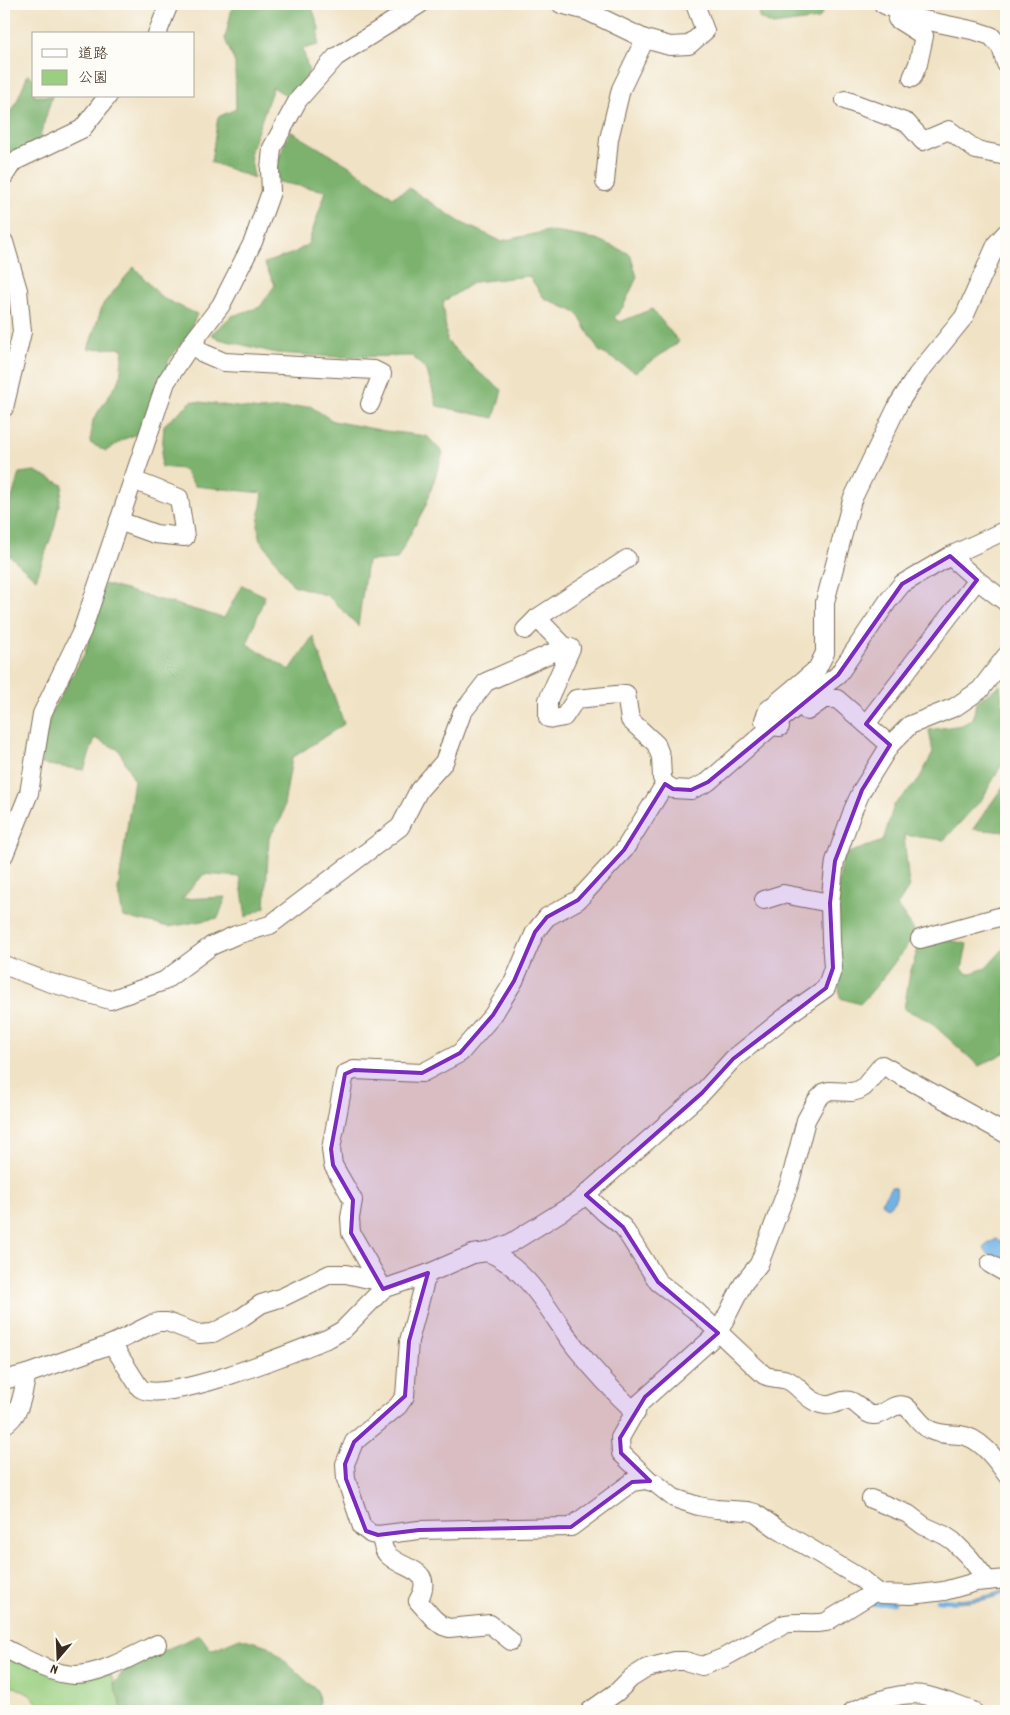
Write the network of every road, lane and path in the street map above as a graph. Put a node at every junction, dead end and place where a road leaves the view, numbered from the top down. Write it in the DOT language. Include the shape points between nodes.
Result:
graph roads {
  1 [pos="169,4"];
  2 [pos="561,4"];
  3 [pos="695,4"];
  4 [pos="413,5"];
  5 [pos="889,7"];
  6 [pos="158,32"];
  7 [pos="645,39"];
  8 [pos="1006,64"];
  9 [pos="912,78"];
  10 [pos="106,98"];
  11 [pos="845,100"];
  12 [pos="1006,156"];
  13 [pos="4,176"];
  14 [pos="605,182"];
  15 [pos="1006,233"];
  16 [pos="4,242"];
  17 [pos="192,343"];
  18 [pos="6,388"];
  19 [pos="370,404"];
  20 [pos="4,408"];
  21 [pos="133,480"];
  22 [pos="119,521"];
  23 [pos="1006,530"];
  24 [pos="950,556"];
  25 [pos="628,559"];
  26 [pos="977,580"];
  27 [pos="1006,602"];
  28 [pos="565,647"];
  29 [pos="1006,656"];
  30 [pos="866,724"];
  31 [pos="772,726"];
  32 [pos="890,745"];
  33 [pos="665,784"];
  34 [pos="4,855"];
  35 [pos="764,900"];
  36 [pos="830,903"];
  37 [pos="1006,915"];
  38 [pos="920,939"];
  39 [pos="4,965"];
  40 [pos="1006,1134"];
  41 [pos="586,1195"];
  42 [pos="486,1252"];
  43 [pos="990,1264"];
  44 [pos="1006,1273"];
  45 [pos="427,1274"];
  46 [pos="380,1285"];
  47 [pos="718,1333"];
  48 [pos="112,1344"];
  49 [pos="27,1374"];
  50 [pos="4,1380"];
  51 [pos="636,1413"];
  52 [pos="4,1425"];
  53 [pos="1006,1474"];
  54 [pos="650,1481"];
  55 [pos="871,1499"];
  56 [pos="381,1535"];
  57 [pos="1006,1579"];
  58 [pos="988,1581"];
  59 [pos="876,1591"];
  60 [pos="511,1641"];
  61 [pos="157,1644"];
  62 [pos="4,1648"];
  63 [pos="590,1711"];
  64 [pos="853,1711"];
  65 [pos="973,1711"];
  1 -- 6 [label="street"];
  2 -- 7 [label="street" via="587,11"];
  3 -- 7 [label="street" via="705,30 689,45 670,46"];
  4 -- 17 [label="street" via="336,57 298,100 272,148 272,192 253,242 221,306"];
  5 -- 8 [label="street" via="910,18 976,30 990,36 1001,47"];
  5 -- 9 [label="street" via="897,19 924,36"];
  7 -- 14 [label="street" via="621,89 609,139"];
  10 -- 13 [label="street" via="82,129 13,162"];
  11 -- 12 [label="street" via="907,123 923,141 949,130 976,150"];
  15 -- 31 [label="street" via="997,243 964,317 917,375 899,403 852,500 825,602 825,654 817,669 768,710 764,720"];
  16 -- 18 [label="street" via="18,290 22,332"];
  17 -- 19 [label="street" via="203,353 224,362 374,370 382,374"];
  17 -- 21 [label="street" via="166,382"];
  18 -- 20 [label="street"];
  21 -- 22 [label="street"];
  21 -- 22 [label="street" via="179,498 185,536 155,534"];
  22 -- 34 [label="street" via="82,631 42,714 29,793"];
  23 -- 24 [label="street"];
  24 -- 26 [label="street"];
  24 -- 31 [label="street" via="902,584 838,675"];
  25 -- 28 [label="street" via="531,624"];
  26 -- 27 [label="street"];
  26 -- 30 [label="street"];
  28 -- 33 [label="street" via="571,648 548,700 548,718 564,717 576,699 626,694 630,720 656,744"];
  28 -- 39 [label="street" via="486,682 462,713 444,762 419,790 400,827 270,925 211,946 164,981 110,1000"];
  29 -- 32 [label="street" via="980,690 955,707 910,726"];
  30 -- 31 [label="street" via="837,699 824,699 784,728"];
  30 -- 32 [label="street"];
  31 -- 33 [label="street" via="708,782 692,790 673,789"];
  32 -- 36 [label="street" via="853,810 835,861"];
  33 -- 46 [label="street" via="624,850 578,900 547,917 534,932 514,981 493,1015 460,1053 422,1073 354,1070 345,1074 331,1148 333,1165 353,1200 351,1233"];
  35 -- 36 [label="street" via="783,894"];
  36 -- 41 [label="street" via="834,968 826,988 733,1059 702,1093"];
  37 -- 38 [label="street"];
  40 -- 47 [label="street" via="882,1065 859,1090 825,1092 806,1120 790,1182 759,1264 743,1284"];
  41 -- 42 [label="street" via="511,1243"];
  41 -- 47 [label="street" via="623,1227 658,1282 695,1310"];
  42 -- 45 [label="street" via="473,1254"];
  42 -- 51 [label="street" via="508,1263 536,1292 576,1348"];
  43 -- 44 [label="street"];
  45 -- 46 [label="street"];
  45 -- 56 [label="street" via="409,1341 405,1396 398,1406 354,1442 346,1464 346,1479 362,1527 372,1534"];
  46 -- 48 [label="street" via="346,1274 330,1274 261,1304 213,1333 199,1334 159,1322"];
  46 -- 48 [label="street" via="343,1330 329,1338 179,1390 144,1391"];
  47 -- 51 [label="street" via="646,1397"];
  47 -- 53 [label="street" via="764,1375 789,1381 817,1403 831,1406 848,1400 874,1415 895,1406 905,1406 931,1431 962,1435 979,1444"];
  48 -- 49 [label="street"];
  49 -- 50 [label="street"];
  49 -- 52 [label="street" via="19,1410"];
  51 -- 54 [label="street" via="620,1438 621,1453"];
  54 -- 56 [label="street" via="632,1482 571,1527 419,1530"];
  54 -- 59 [label="street" via="674,1498 716,1509 755,1513"];
  55 -- 58 [label="street" via="908,1514 944,1535 969,1557"];
  56 -- 60 [label="street" via="387,1555 423,1579 424,1588 418,1601 438,1623 449,1628 490,1624"];
  57 -- 58 [label="street"];
  58 -- 59 [label="street" via="911,1595 887,1595"];
  59 -- 63 [label="street" via="826,1622 785,1624 702,1666 675,1661 647,1668"];
  61 -- 62 [label="street" via="101,1670 76,1675 44,1668"];
  64 -- 65 [label="street" via="889,1698 918,1694"];
}
